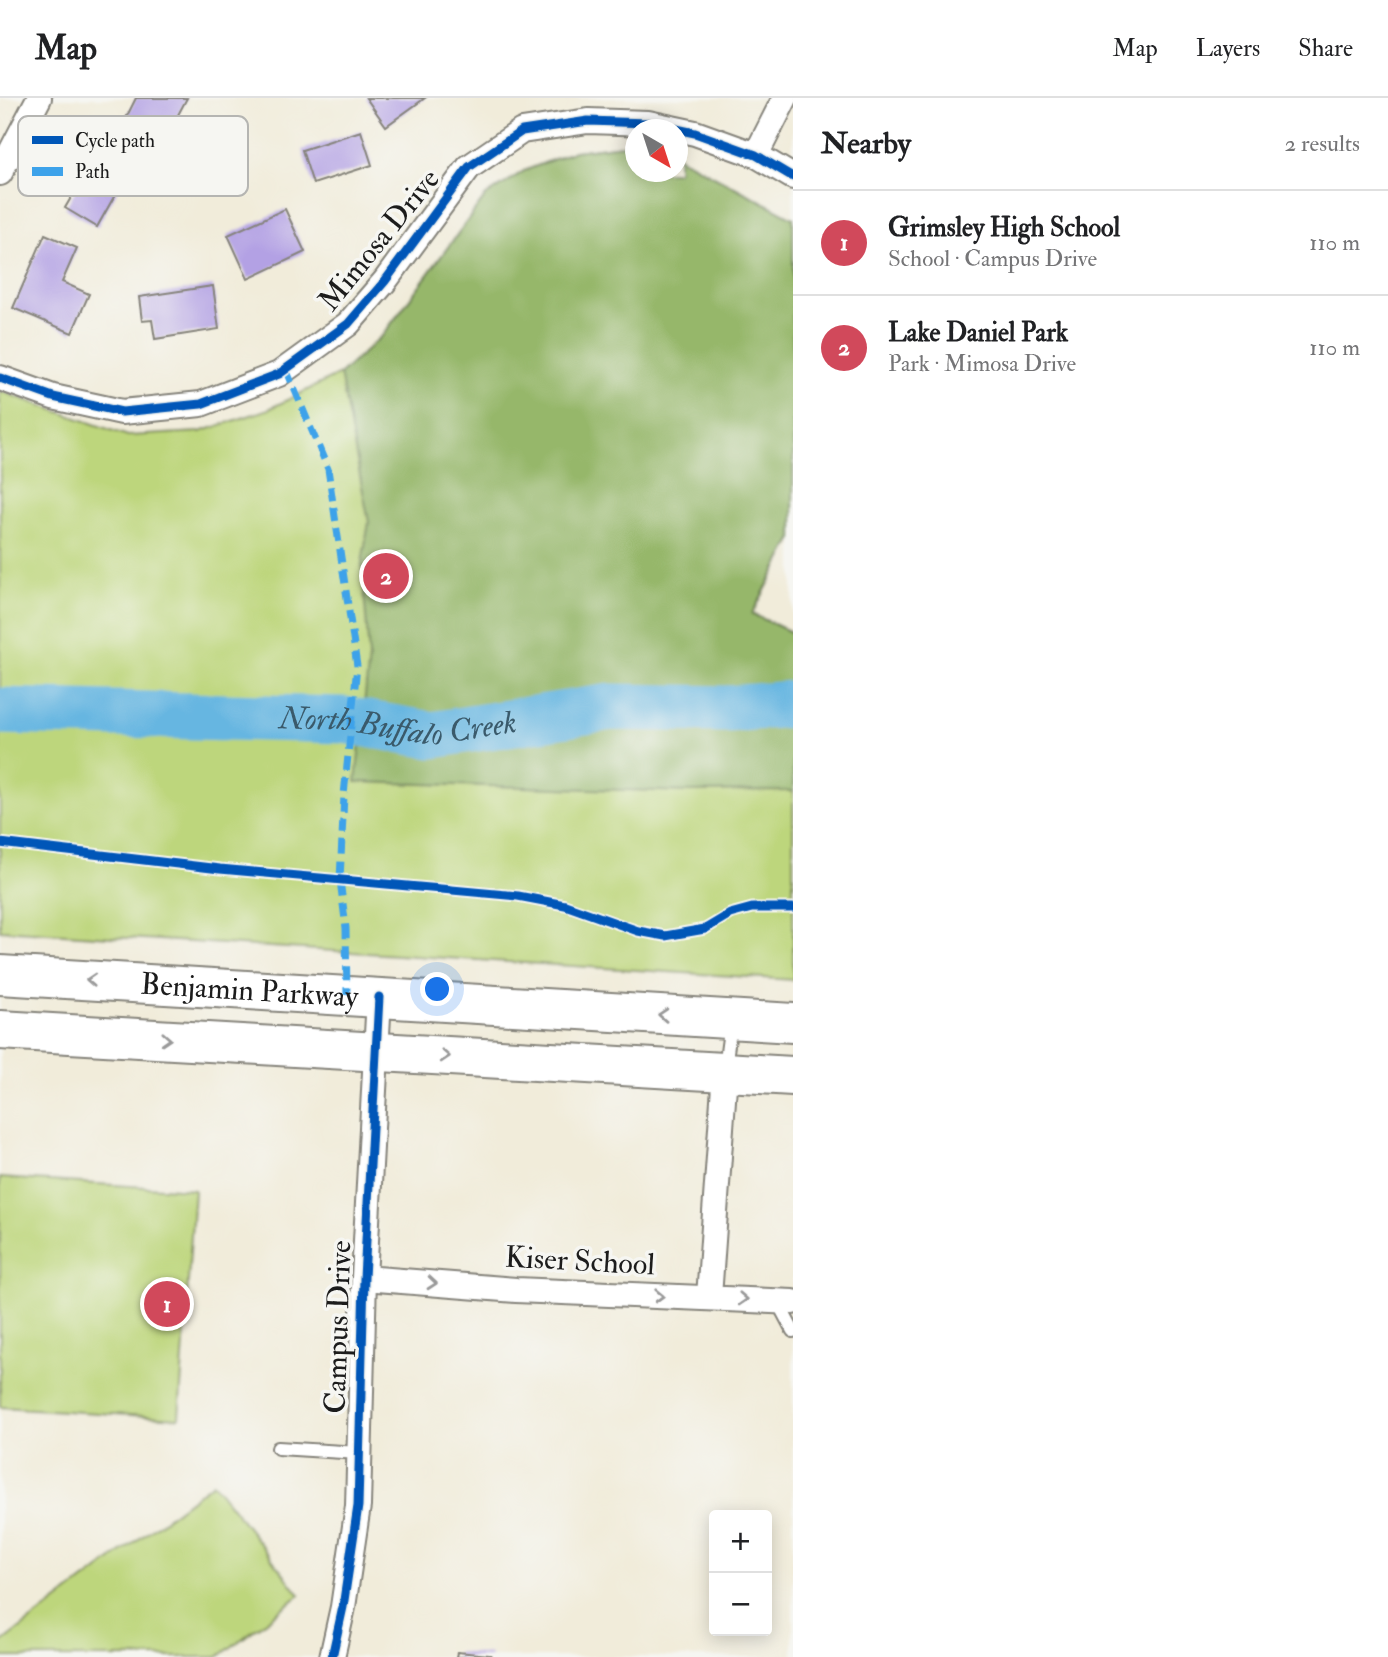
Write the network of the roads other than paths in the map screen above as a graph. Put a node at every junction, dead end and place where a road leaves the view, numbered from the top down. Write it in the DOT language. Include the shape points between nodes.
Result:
graph roads {
  1 [pos="39,98"];
  2 [pos="785,98"];
  3 [pos="30,116"];
  4 [pos="18,138"];
  5 [pos="756,155"];
  6 [pos="0,173"];
  7 [pos="793,177"];
  8 [pos="0,378"];
  9 [pos="0,975"];
  10 [pos="379,997"];
  11 [pos="732,1019"];
  12 [pos="793,1023"];
  13 [pos="0,1030"];
  14 [pos="377,1052"];
  15 [pos="725,1072"];
  16 [pos="793,1076"];
  17 [pos="364,1278"];
  18 [pos="709,1297"];
  19 [pos="785,1302"];
  20 [pos="793,1331"];
  21 [pos="278,1448"];
  22 [pos="359,1453"];
  23 [pos="332,1657"];
  1 -- 3 [label="street"];
  2 -- 5 [label="street"];
  4 -- 6 [label="street"];
  5 -- 7 [label="street, Mimosa Drive"];
  5 -- 8 [label="street, Mimosa Drive" via="695,133 648,123 588,121 522,131 469,167 348,324 279,374 201,404 122,412 53,397"];
  10 -- 9 [label="main road, Benjamin Parkway, one-way"];
  11 -- 10 [label="main road, Benjamin Parkway, one-way"];
  10 -- 14 [label="street, Campus Drive"];
  11 -- 12 [label="main road, Benjamin Parkway"];
  11 -- 15 [label="lane"];
  13 -- 14 [label="main road, Benjamin Parkway, one-way"];
  14 -- 15 [label="main road, Benjamin Parkway, one-way"];
  14 -- 17 [label="street, Campus Drive"];
  15 -- 16 [label="main road, Benjamin Parkway"];
  15 -- 18 [label="street"];
  17 -- 18 [label="street, Kiser School, one-way" via="516,1290"];
  17 -- 22 [label="street, Campus Drive"];
  18 -- 19 [label="street, Kiser School, one-way"];
  19 -- 20 [label="lane"];
  21 -- 22 [label="lane"];
  22 -- 23 [label="street, Campus Drive" via="358,1506"];
}
